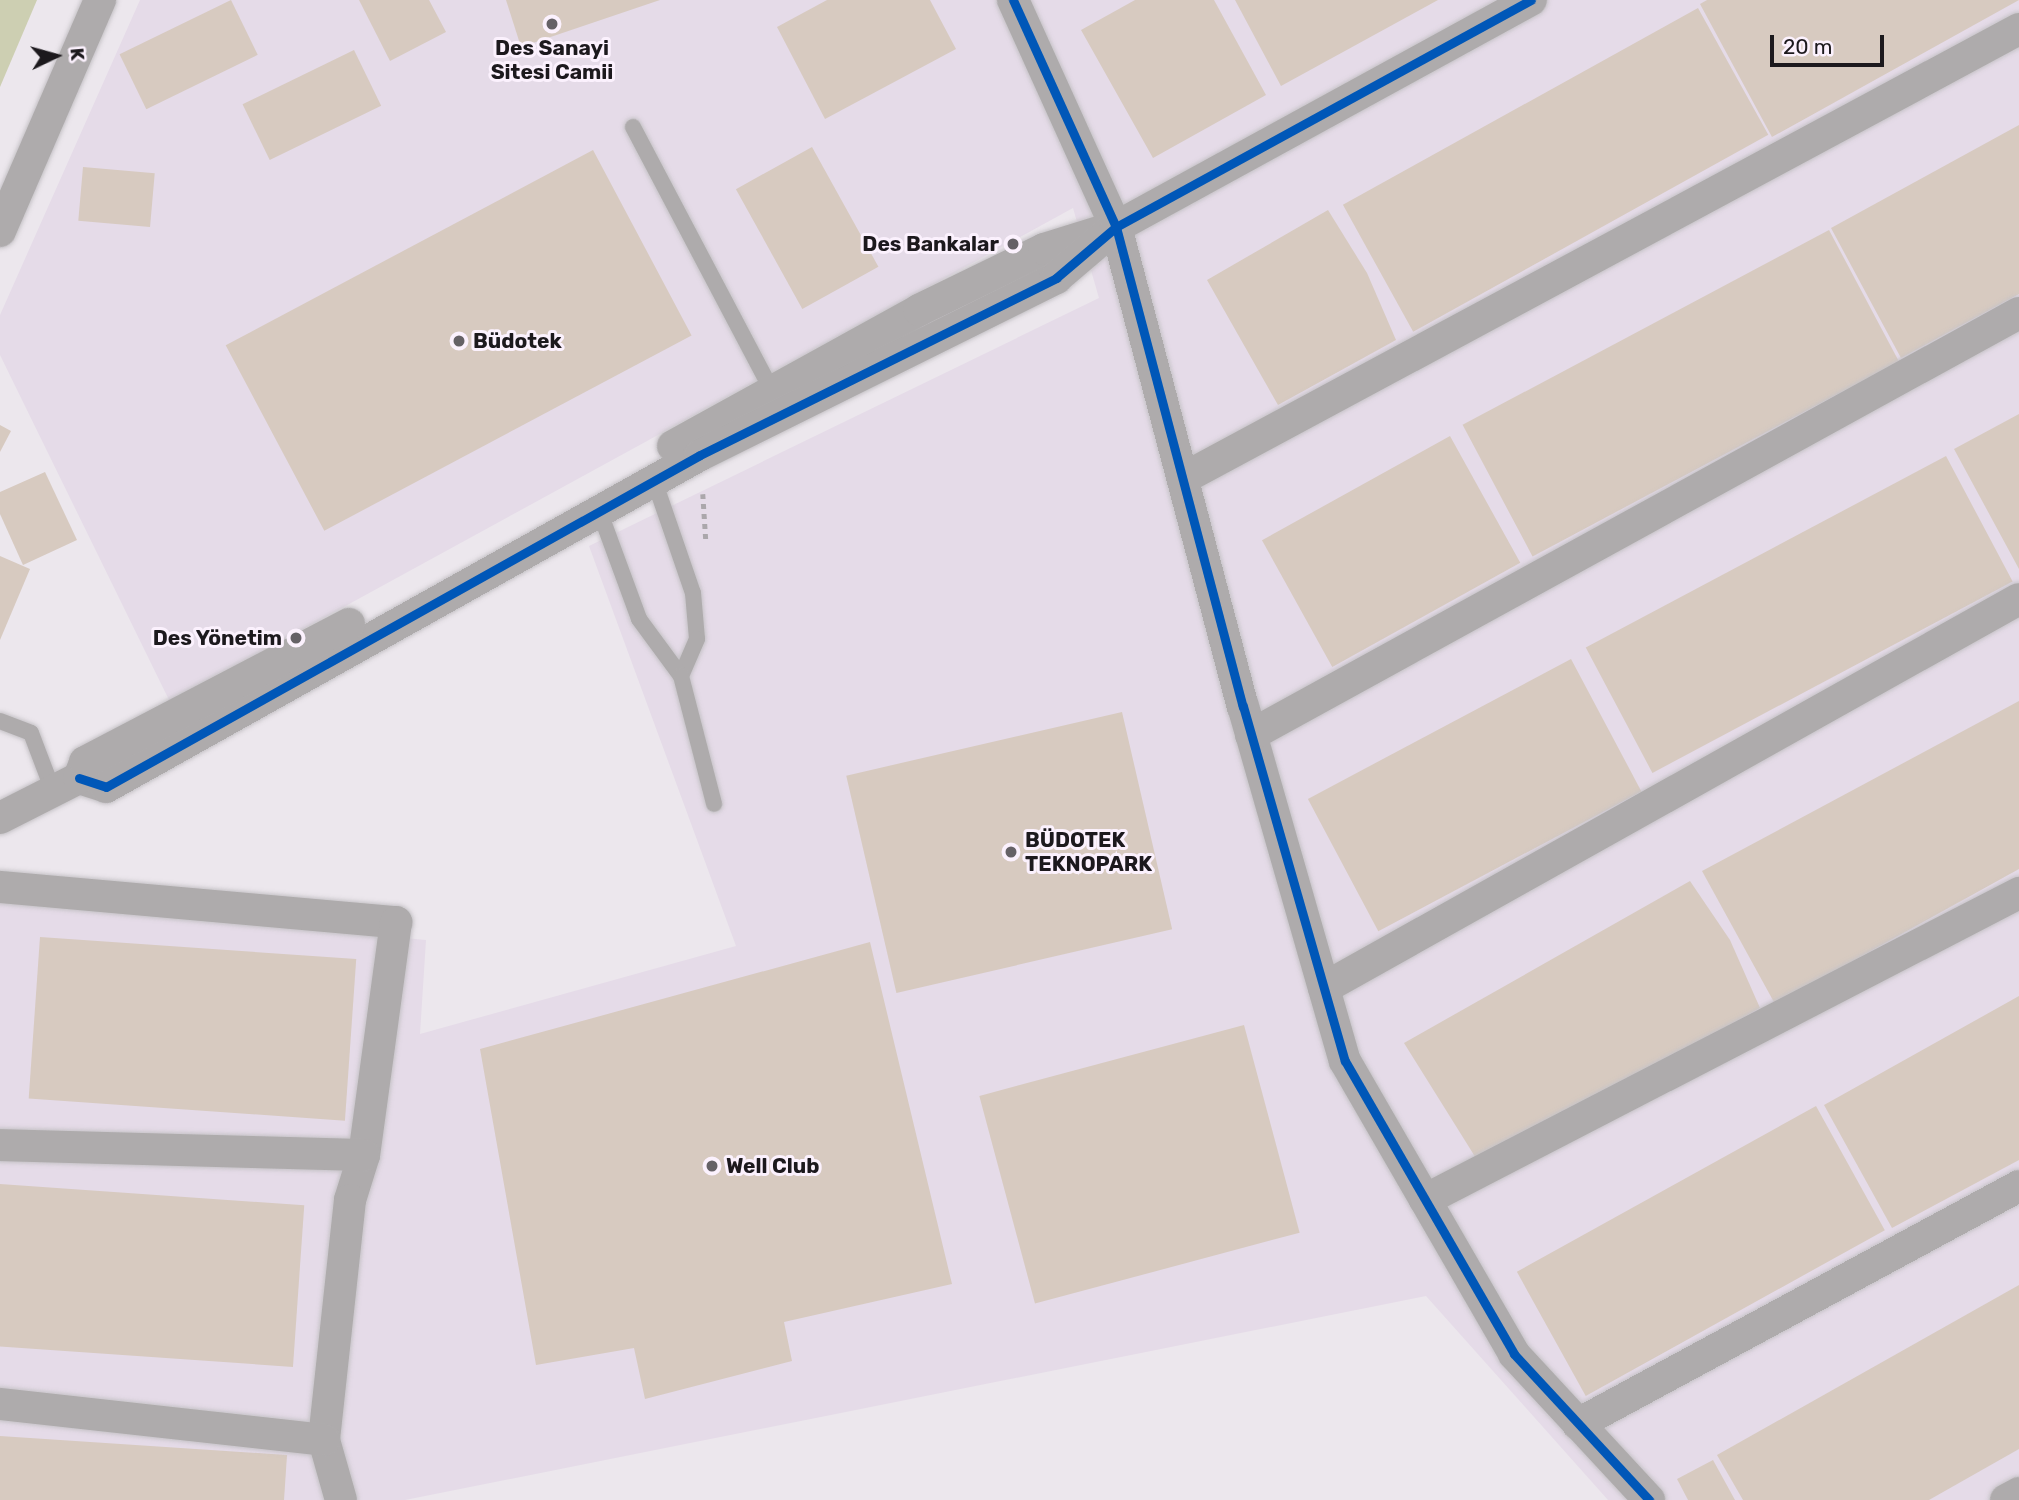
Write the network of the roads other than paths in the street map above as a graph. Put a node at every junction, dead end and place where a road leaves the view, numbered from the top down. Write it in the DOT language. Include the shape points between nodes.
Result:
graph roads {
  1 [pos="100,0"];
  2 [pos="1013,0"];
  3 [pos="1531,0"];
  4 [pos="2019,29"];
  5 [pos="633,127"];
  6 [pos="1116,227"];
  7 [pos="0,231"];
  8 [pos="2019,313"];
  9 [pos="778,402"];
  10 [pos="650,471"];
  11 [pos="1184,478"];
  12 [pos="595,501"];
  13 [pos="2019,599"];
  14 [pos="681,676"];
  15 [pos="0,721"];
  16 [pos="1251,735"];
  17 [pos="66,785"];
  18 [pos="714,804"];
  19 [pos="0,818"];
  20 [pos="0,887"];
  21 [pos="2019,893"];
  22 [pos="1324,988"];
  23 [pos="0,1145"];
  24 [pos="364,1155"];
  25 [pos="2019,1186"];
  26 [pos="1425,1200"];
  27 [pos="0,1404"];
  28 [pos="1578,1424"];
  29 [pos="324,1440"];
  30 [pos="2019,1493"];
  31 [pos="341,1500"];
  32 [pos="1648,1500"];
  33 [pos="2006,1500"];
  1 -- 7 [label="street"];
  2 -- 6 [label="street"];
  3 -- 6 [label="street"];
  4 -- 11 [label="street"];
  5 -- 9 [label="lane"];
  6 -- 9 [label="street" via="1056,278"];
  6 -- 11 [label="street"];
  8 -- 16 [label="street"];
  9 -- 10 [label="street"];
  10 -- 12 [label="street"];
  10 -- 14 [label="lane" via="693,593 698,639"];
  11 -- 16 [label="street"];
  12 -- 14 [label="lane" via="639,619"];
  12 -- 17 [label="street" via="231,701 106,787"];
  13 -- 22 [label="street"];
  14 -- 18 [label="lane"];
  15 -- 17 [label="lane" via="31,733"];
  16 -- 22 [label="street"];
  17 -- 19 [label="street"];
  20 -- 24 [label="street" via="396,922"];
  21 -- 26 [label="street"];
  22 -- 26 [label="street" via="1345,1061"];
  23 -- 24 [label="street"];
  24 -- 29 [label="street" via="350,1200"];
  25 -- 28 [label="street"];
  26 -- 28 [label="street" via="1514,1354"];
  27 -- 29 [label="street"];
  28 -- 32 [label="street"];
  29 -- 31 [label="street"];
  30 -- 33 [label="street"];
}
